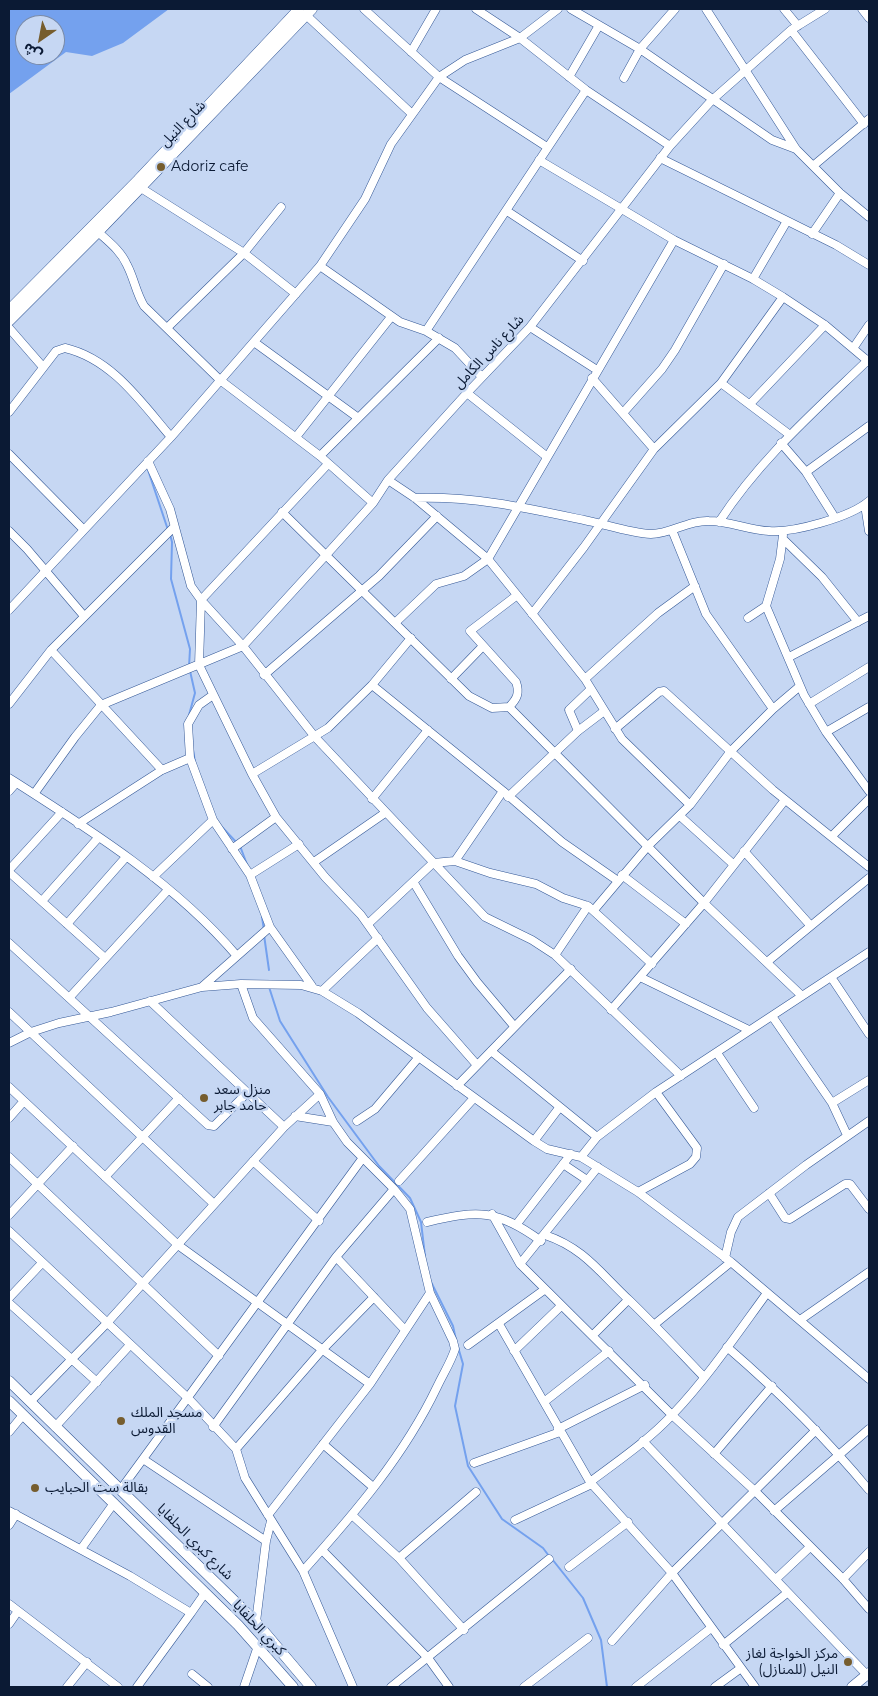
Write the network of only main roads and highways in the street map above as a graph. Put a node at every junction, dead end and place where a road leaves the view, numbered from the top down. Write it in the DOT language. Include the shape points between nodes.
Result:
graph roads {
  1 [pos="306,11"];
  2 [pos="9,310"];
  3 [pos="9,321"];
  4 [pos="9,1381"];
  5 [pos="9,1401"];
  6 [pos="299,1671"];
  7 [pos="868,1674"];
  8 [pos="290,1683"];
  9 [pos="311,1687"];
  10 [pos="852,1687"];
  1 -- 2 [label="main road, شارع النيل"];
  1 -- 3 [label="main road, شارع النيل" via="141,188"];
  4 -- 6 [label="main road, شارع كبري الحلفايا" via="256,1622"];
  5 -- 8 [label="main road, كبري الحلفايا" via="258,1646"];
  6 -- 8 [label="main road"];
  6 -- 9 [label="main road, شارع كبري الحلفايا"];
  7 -- 10 [label="main road"];
}
